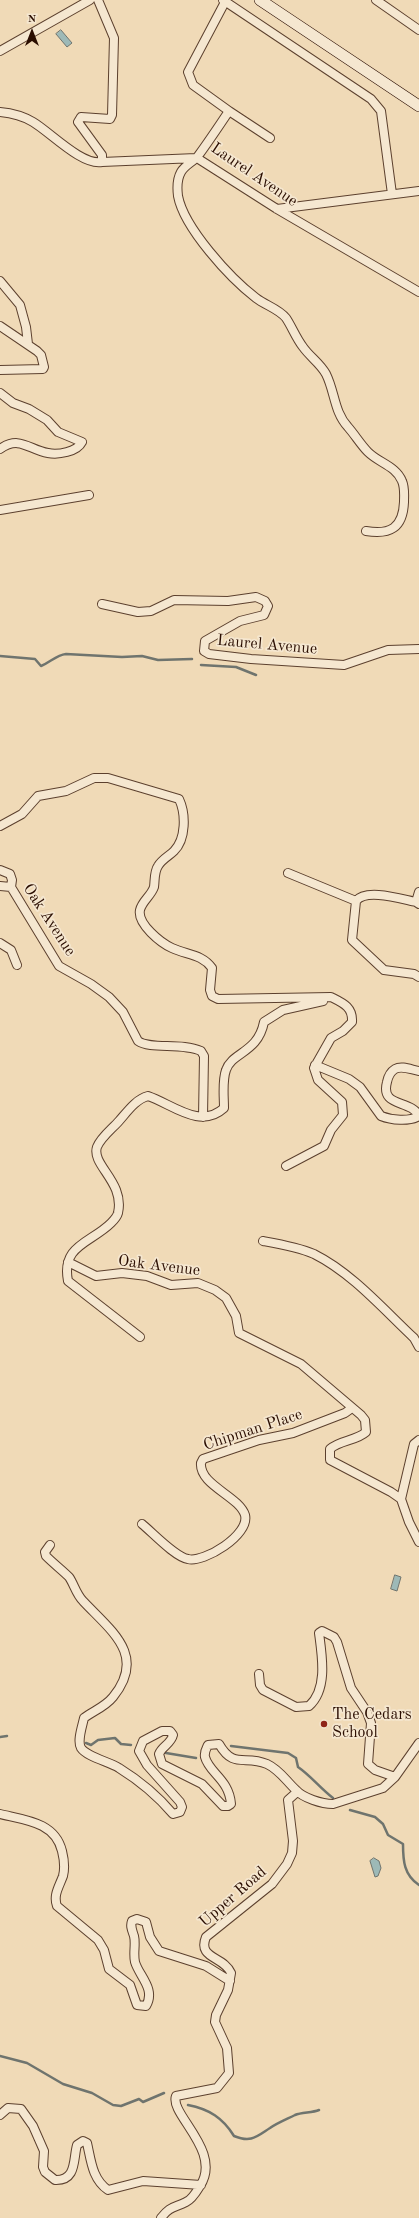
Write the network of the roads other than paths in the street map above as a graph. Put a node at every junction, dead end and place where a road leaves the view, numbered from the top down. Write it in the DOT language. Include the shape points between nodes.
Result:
graph roads {
  1 [pos="90,0"];
  2 [pos="98,0"];
  3 [pos="260,0"];
  4 [pos="376,0"];
  5 [pos="224,1"];
  6 [pos="419,30"];
  7 [pos="0,50"];
  8 [pos="419,106"];
  9 [pos="229,111"];
  10 [pos="0,112"];
  11 [pos="270,138"];
  12 [pos="197,158"];
  13 [pos="102,162"];
  14 [pos="419,191"];
  15 [pos="392,194"];
  16 [pos="277,209"];
  17 [pos="0,281"];
  18 [pos="419,292"];
  19 [pos="0,326"];
  20 [pos="28,344"];
  21 [pos="0,370"];
  22 [pos="0,393"];
  23 [pos="0,449"];
  24 [pos="89,495"];
  25 [pos="0,510"];
  26 [pos="366,531"];
  27 [pos="102,604"];
  28 [pos="419,648"];
  29 [pos="0,826"];
  30 [pos="0,870"];
  31 [pos="288,873"];
  32 [pos="0,886"];
  33 [pos="11,887"];
  34 [pos="419,892"];
  35 [pos="356,901"];
  36 [pos="418,903"];
  37 [pos="0,943"];
  38 [pos="17,965"];
  39 [pos="419,977"];
  40 [pos="331,997"];
  41 [pos="315,1065"];
  42 [pos="419,1071"];
  43 [pos="419,1116"];
  44 [pos="203,1117"];
  45 [pos="286,1166"];
  46 [pos="263,1242"];
  47 [pos="68,1262"];
  48 [pos="417,1336"];
  49 [pos="140,1338"];
  50 [pos="419,1347"];
  51 [pos="352,1408"];
  52 [pos="419,1440"];
  53 [pos="401,1499"];
  54 [pos="142,1524"];
  55 [pos="419,1542"];
  56 [pos="50,1545"];
  57 [pos="259,1674"];
  58 [pos="419,1743"];
  59 [pos="396,1777"];
  60 [pos="297,1792"];
  61 [pos="0,1814"];
  62 [pos="230,1981"];
  63 [pos="0,2115"];
  64 [pos="201,2185"];
  65 [pos="161,2218"];
  1 -- 7 [label="street"];
  2 -- 13 [label="street" via="114,38 112,115 110,119 105,120 81,117 78,122 102,155"];
  3 -- 8 [label="main road"];
  4 -- 6 [label="street"];
  5 -- 9 [label="street" via="188,72 193,85"];
  5 -- 15 [label="street" via="371,99 381,111"];
  9 -- 11 [label="street"];
  9 -- 12 [label="street, Laurel Avenue"];
  10 -- 13 [label="street" via="15,114 32,121 87,161"];
  12 -- 13 [label="street"];
  12 -- 16 [label="street, Laurel Avenue"];
  12 -- 26 [label="street" via="186,165 178,180 181,206 192,227 220,264 243,288 285,317 302,346 322,366 339,416 357,435 368,452 392,468 403,482 404,505 400,522 389,531"];
  14 -- 15 [label="street"];
  15 -- 16 [label="street"];
  16 -- 18 [label="street, Laurel Avenue"];
  17 -- 20 [label="street" via="20,304"];
  19 -- 20 [label="street"];
  20 -- 21 [label="street" via="42,355 43,369"];
  22 -- 23 [label="street" via="13,403 47,420 58,432 82,442 76,450 55,453 23,444 5,445"];
  24 -- 25 [label="street"];
  27 -- 28 [label="street, Laurel Avenue" via="138,612 151,610 174,600 228,601 256,597 265,600 268,606 264,615 240,622 205,641 204,651 209,654 344,665 388,650"];
  29 -- 40 [label="street" via="22,814 38,796 66,791 94,778 108,778 179,799 183,807 182,837 174,851 158,866 154,886 140,909 144,924 174,949 207,961 212,968 210,990 212,996 218,999"];
  30 -- 33 [label="street" via="10,874"];
  31 -- 35 [label="street"];
  32 -- 33 [label="street, Oak Avenue"];
  33 -- 44 [label="street, Oak Avenue" via="60,966 109,997 123,1012 138,1041 156,1046 183,1045 201,1051 204,1056"];
  34 -- 36 [label="street"];
  35 -- 36 [label="street" via="368,894"];
  35 -- 39 [label="street" via="352,940 384,970"];
  37 -- 38 [label="street" via="11,950"];
  40 -- 41 [label="street" via="347,1006 352,1014 352,1022 331,1038"];
  40 -- 44 [label="street" via="283,1010 264,1022 255,1044 226,1070 224,1108 218,1114"];
  41 -- 43 [label="street" via="349,1079 360,1087 380,1116 414,1119"];
  41 -- 45 [label="street" via="318,1080 342,1102 343,1115 331,1130 324,1146"];
  42 -- 43 [label="street" via="395,1069 389,1075 386,1088 390,1099 414,1109"];
  44 -- 47 [label="street" via="192,1116 148,1096 136,1103 102,1139 97,1148 98,1160 113,1181 120,1199 117,1216 104,1229 75,1248"];
  46 -- 48 [label="street" via="314,1254 352,1280"];
  47 -- 49 [label="street" via="68,1281"];
  47 -- 51 [label="street, Oak Avenue" via="96,1276 122,1273 147,1276 172,1285 198,1283 215,1290 226,1298 236,1316 239,1333 301,1364"];
  48 -- 50 [label="street"];
  51 -- 53 [label="street, Oak Avenue" via="365,1420 366,1432 362,1436 335,1445 330,1449 330,1460"];
  51 -- 54 [label="street, Chipman Place" via="293,1433 259,1440 203,1459 202,1472 238,1506 246,1520 240,1534 201,1559 186,1559"];
  52 -- 53 [label="street" via="414,1444"];
  53 -- 55 [label="street"];
  56 -- 60 [label="street" via="45,1552 46,1556 70,1579 81,1600 114,1632 126,1654 127,1673 113,1697 100,1709 84,1718 80,1747 85,1752 118,1767 146,1786 176,1814 182,1807 180,1802 147,1765 139,1751 143,1741 162,1731 170,1731 173,1735 172,1741 160,1750 162,1764 202,1784 223,1806 230,1804 230,1796 226,1786 205,1758 208,1745 214,1743 219,1744 230,1758 266,1763 281,1773"];
  57 -- 59 [label="street" via="260,1685 264,1690 296,1707 309,1706 317,1696 321,1683 322,1655 319,1633 322,1631 334,1637 338,1642 351,1688 371,1723 368,1764 375,1770"];
  58 -- 59 [label="street"];
  59 -- 60 [label="street" via="383,1788 333,1804"];
  60 -- 62 [label="street, Upper Road" via="288,1800 292,1853 281,1874 206,1937 203,1945 204,1950 229,1968"];
  61 -- 62 [label="street" via="32,1820 45,1826 61,1845 64,1858 63,1875 55,1894 57,1906 98,1940 104,1950 109,1969 130,1986 137,2005 146,2006 148,2002 147,1983 135,1961 131,1925 132,1921 137,1919 146,1922 150,1937 159,1950 206,1966"];
  62 -- 64 [label="street" via="215,2022 228,2048 229,2073 217,2088 181,2094 174,2100 203,2150 204,2177"];
  63 -- 64 [label="street" via="8,2108 22,2109 44,2151 45,2172 55,2180 66,2179 75,2165 77,2145 83,2141 87,2143 92,2169 108,2190 143,2180"];
  64 -- 65 [label="street" via="187,2202 170,2208"];
}
